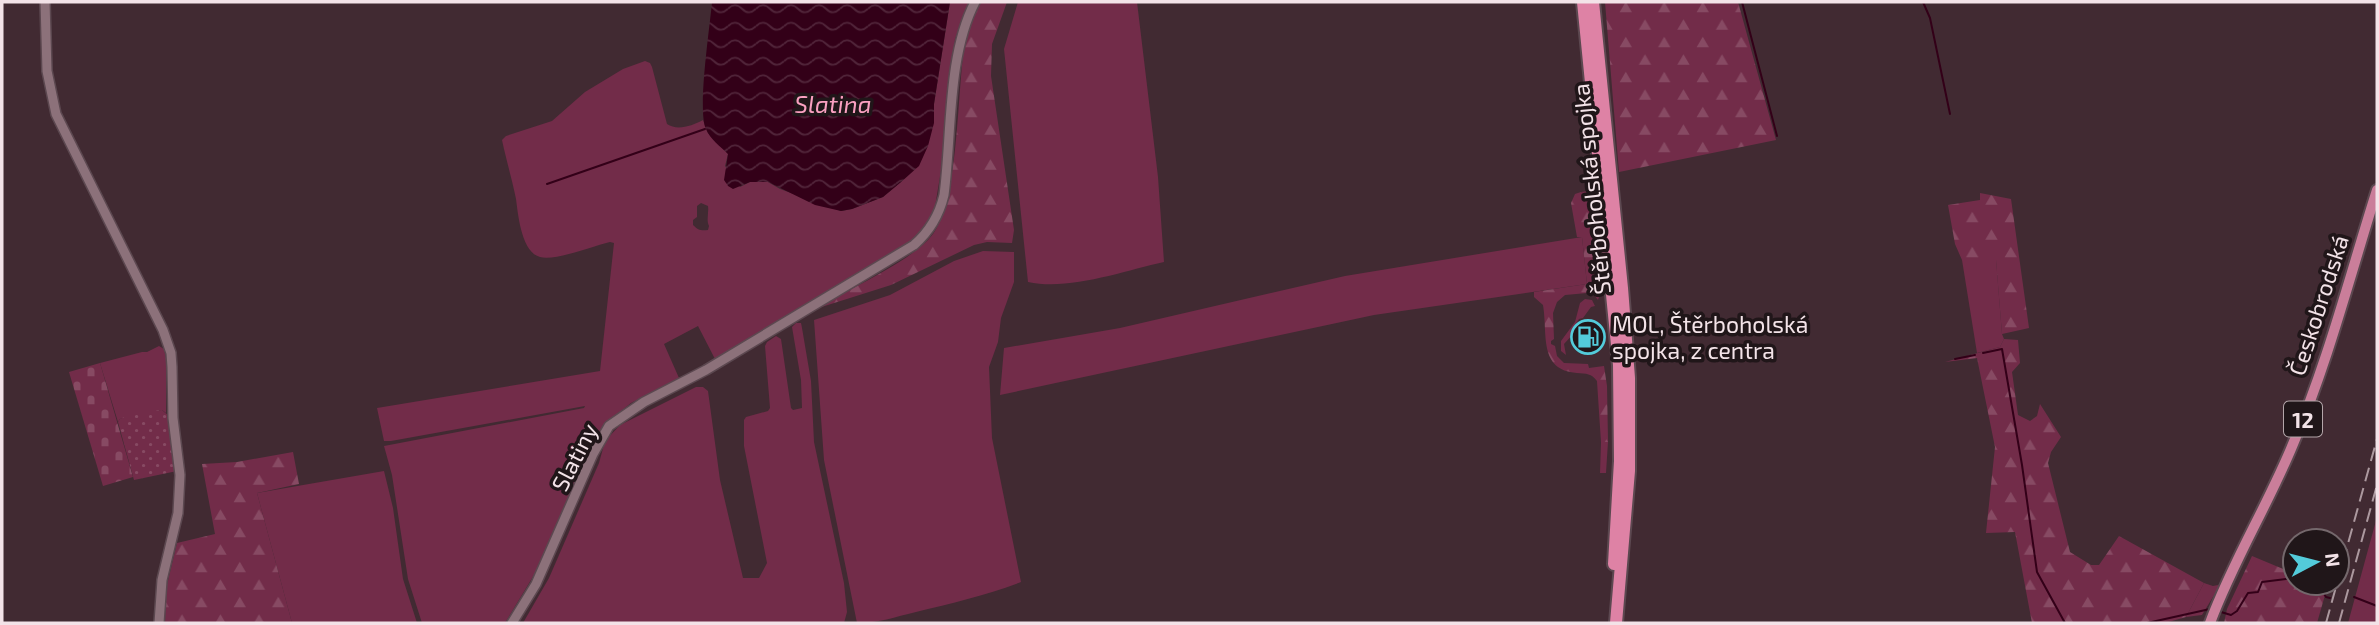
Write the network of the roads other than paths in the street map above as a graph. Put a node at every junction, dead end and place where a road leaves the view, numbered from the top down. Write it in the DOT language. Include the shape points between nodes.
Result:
graph roads {
  1 [pos="45,2"];
  2 [pos="975,2"];
  3 [pos="1583,2"];
  4 [pos="1593,2"];
  5 [pos="2377,190"];
  6 [pos="159,623"];
  7 [pos="512,623"];
  8 [pos="1608,623"];
  9 [pos="1616,623"];
  10 [pos="2210,623"];
  1 -- 6 [label="street" via="47,71 56,114 171,353 180,475"];
  2 -- 7 [label="street, Slatiny" via="958,52 944,195 932,227 914,245 609,426 537,584"];
  3 -- 8 [label="highway, Štěrboholská spojka" via="1620,389"];
  4 -- 9 [label="highway, Štěrboholská spojka" via="1630,386 1629,471"];
  5 -- 10 [label="main road, Českobrodská / 12" via="2301,425"];
}
